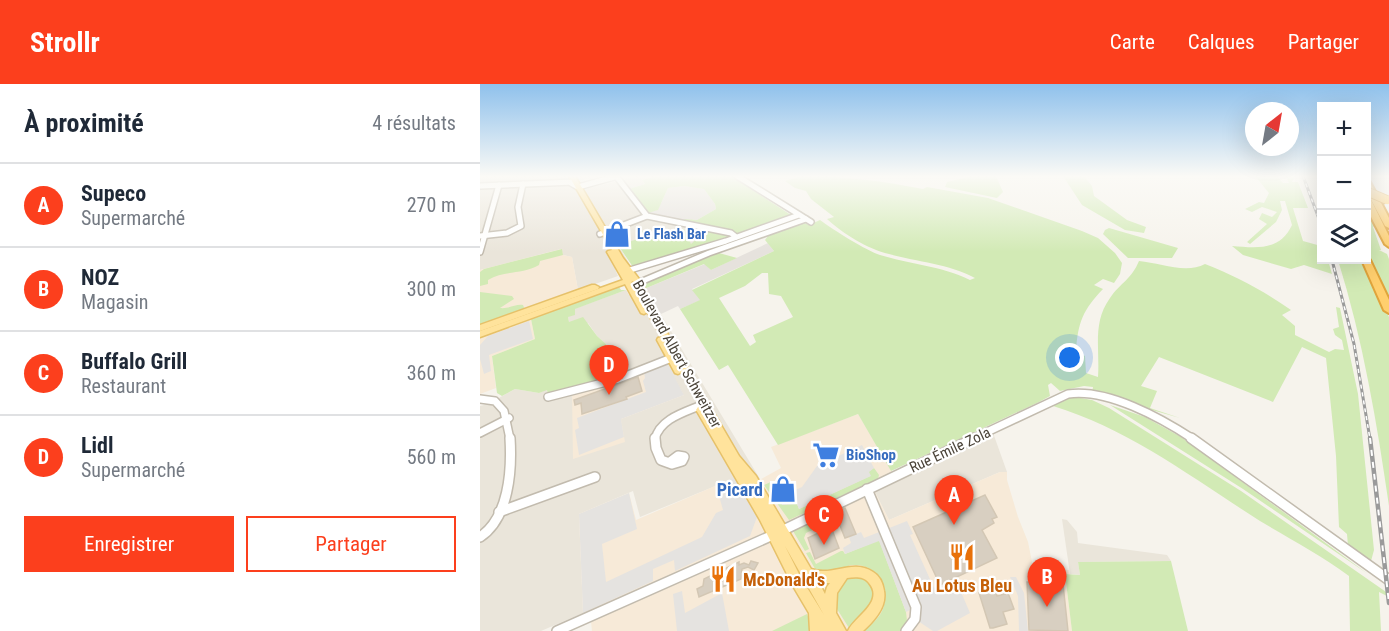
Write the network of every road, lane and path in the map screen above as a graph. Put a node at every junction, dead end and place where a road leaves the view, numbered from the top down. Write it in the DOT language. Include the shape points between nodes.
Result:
graph roads {
  1 [pos="493,202"];
  2 [pos="519,202"];
  3 [pos="584,202"];
  4 [pos="636,202"];
  5 [pos="778,202"];
  6 [pos="1371,202"];
  7 [pos="1373,202"];
  8 [pos="1376,202"];
  9 [pos="799,215"];
  10 [pos="1389,215"];
  11 [pos="647,216"];
  12 [pos="1389,226"];
  13 [pos="602,234"];
  14 [pos="482,236"];
  15 [pos="736,237"];
  16 [pos="1389,244"];
  17 [pos="480,252"];
  18 [pos="1368,264"];
  19 [pos="631,279"];
  20 [pos="1389,310"];
  21 [pos="480,328"];
  22 [pos="480,334"];
  23 [pos="673,357"];
  24 [pos="548,397"];
  25 [pos="484,399"];
  26 [pos="701,405"];
  27 [pos="509,418"];
  28 [pos="480,433"];
  29 [pos="670,462"];
  30 [pos="595,477"];
  31 [pos="867,489"];
  32 [pos="499,512"];
  33 [pos="777,532"];
  34 [pos="480,537"];
  35 [pos="805,572"];
  36 [pos="843,574"];
  37 [pos="1389,580"];
  38 [pos="831,615"];
  39 [pos="818,630"];
  40 [pos="557,631"];
  41 [pos="840,631"];
  42 [pos="854,631"];
  43 [pos="906,631"];
  1 -- 14 [label="street"];
  2 -- 14 [label="street" via="521,226 511,232"];
  3 -- 13 [label="main road, Boulevard Albert Schweitzer"];
  4 -- 11 [label="street"];
  5 -- 9 [label="street"];
  6 -- 16 [label="highway"];
  7 -- 12 [label="highway"];
  8 -- 10 [label="highway"];
  9 -- 15 [label="street"];
  9 -- 19 [label="street" via="808,221"];
  11 -- 13 [label="street"];
  11 -- 15 [label="street"];
  13 -- 19 [label="main road, Boulevard Albert Schweitzer"];
  13 -- 19 [label="main road, Boulevard Albert Schweitzer" via="613,258"];
  14 -- 17 [label="street"];
  15 -- 19 [label="street"];
  18 -- 20 [label="highway"];
  19 -- 21 [label="main road"];
  19 -- 22 [label="main road"];
  19 -- 23 [label="main road, Boulevard Albert Schweitzer"];
  19 -- 23 [label="main road, Boulevard Albert Schweitzer"];
  23 -- 24 [label="street" via="618,379"];
  23 -- 26 [label="main road, Boulevard Albert Schweitzer"];
  25 -- 27 [label="street" via="501,405"];
  26 -- 29 [label="street" via="665,421 657,430 659,456"];
  26 -- 33 [label="main road, Boulevard Albert Schweitzer"];
  27 -- 28 [label="street"];
  27 -- 32 [label="street" via="508,469"];
  30 -- 32 [label="street"];
  31 -- 33 [label="street, Rue Émile Zola"];
  31 -- 37 [label="street, Rue Émile Zola" via="1068,394 1087,393 1167,422"];
  31 -- 43 [label="street" via="916,607 915,619"];
  32 -- 34 [label="street" via="494,525"];
  33 -- 35 [label="main road"];
  33 -- 39 [label="main road" via="815,613"];
  33 -- 40 [label="street, Rue Émile Zola"];
  35 -- 36 [label="main road" via="819,579"];
  35 -- 38 [label="main road"];
  36 -- 38 [label="main road" via="831,591"];
  36 -- 42 [label="main road" via="866,572 879,589 873,613"];
  38 -- 41 [label="main road"];
}
